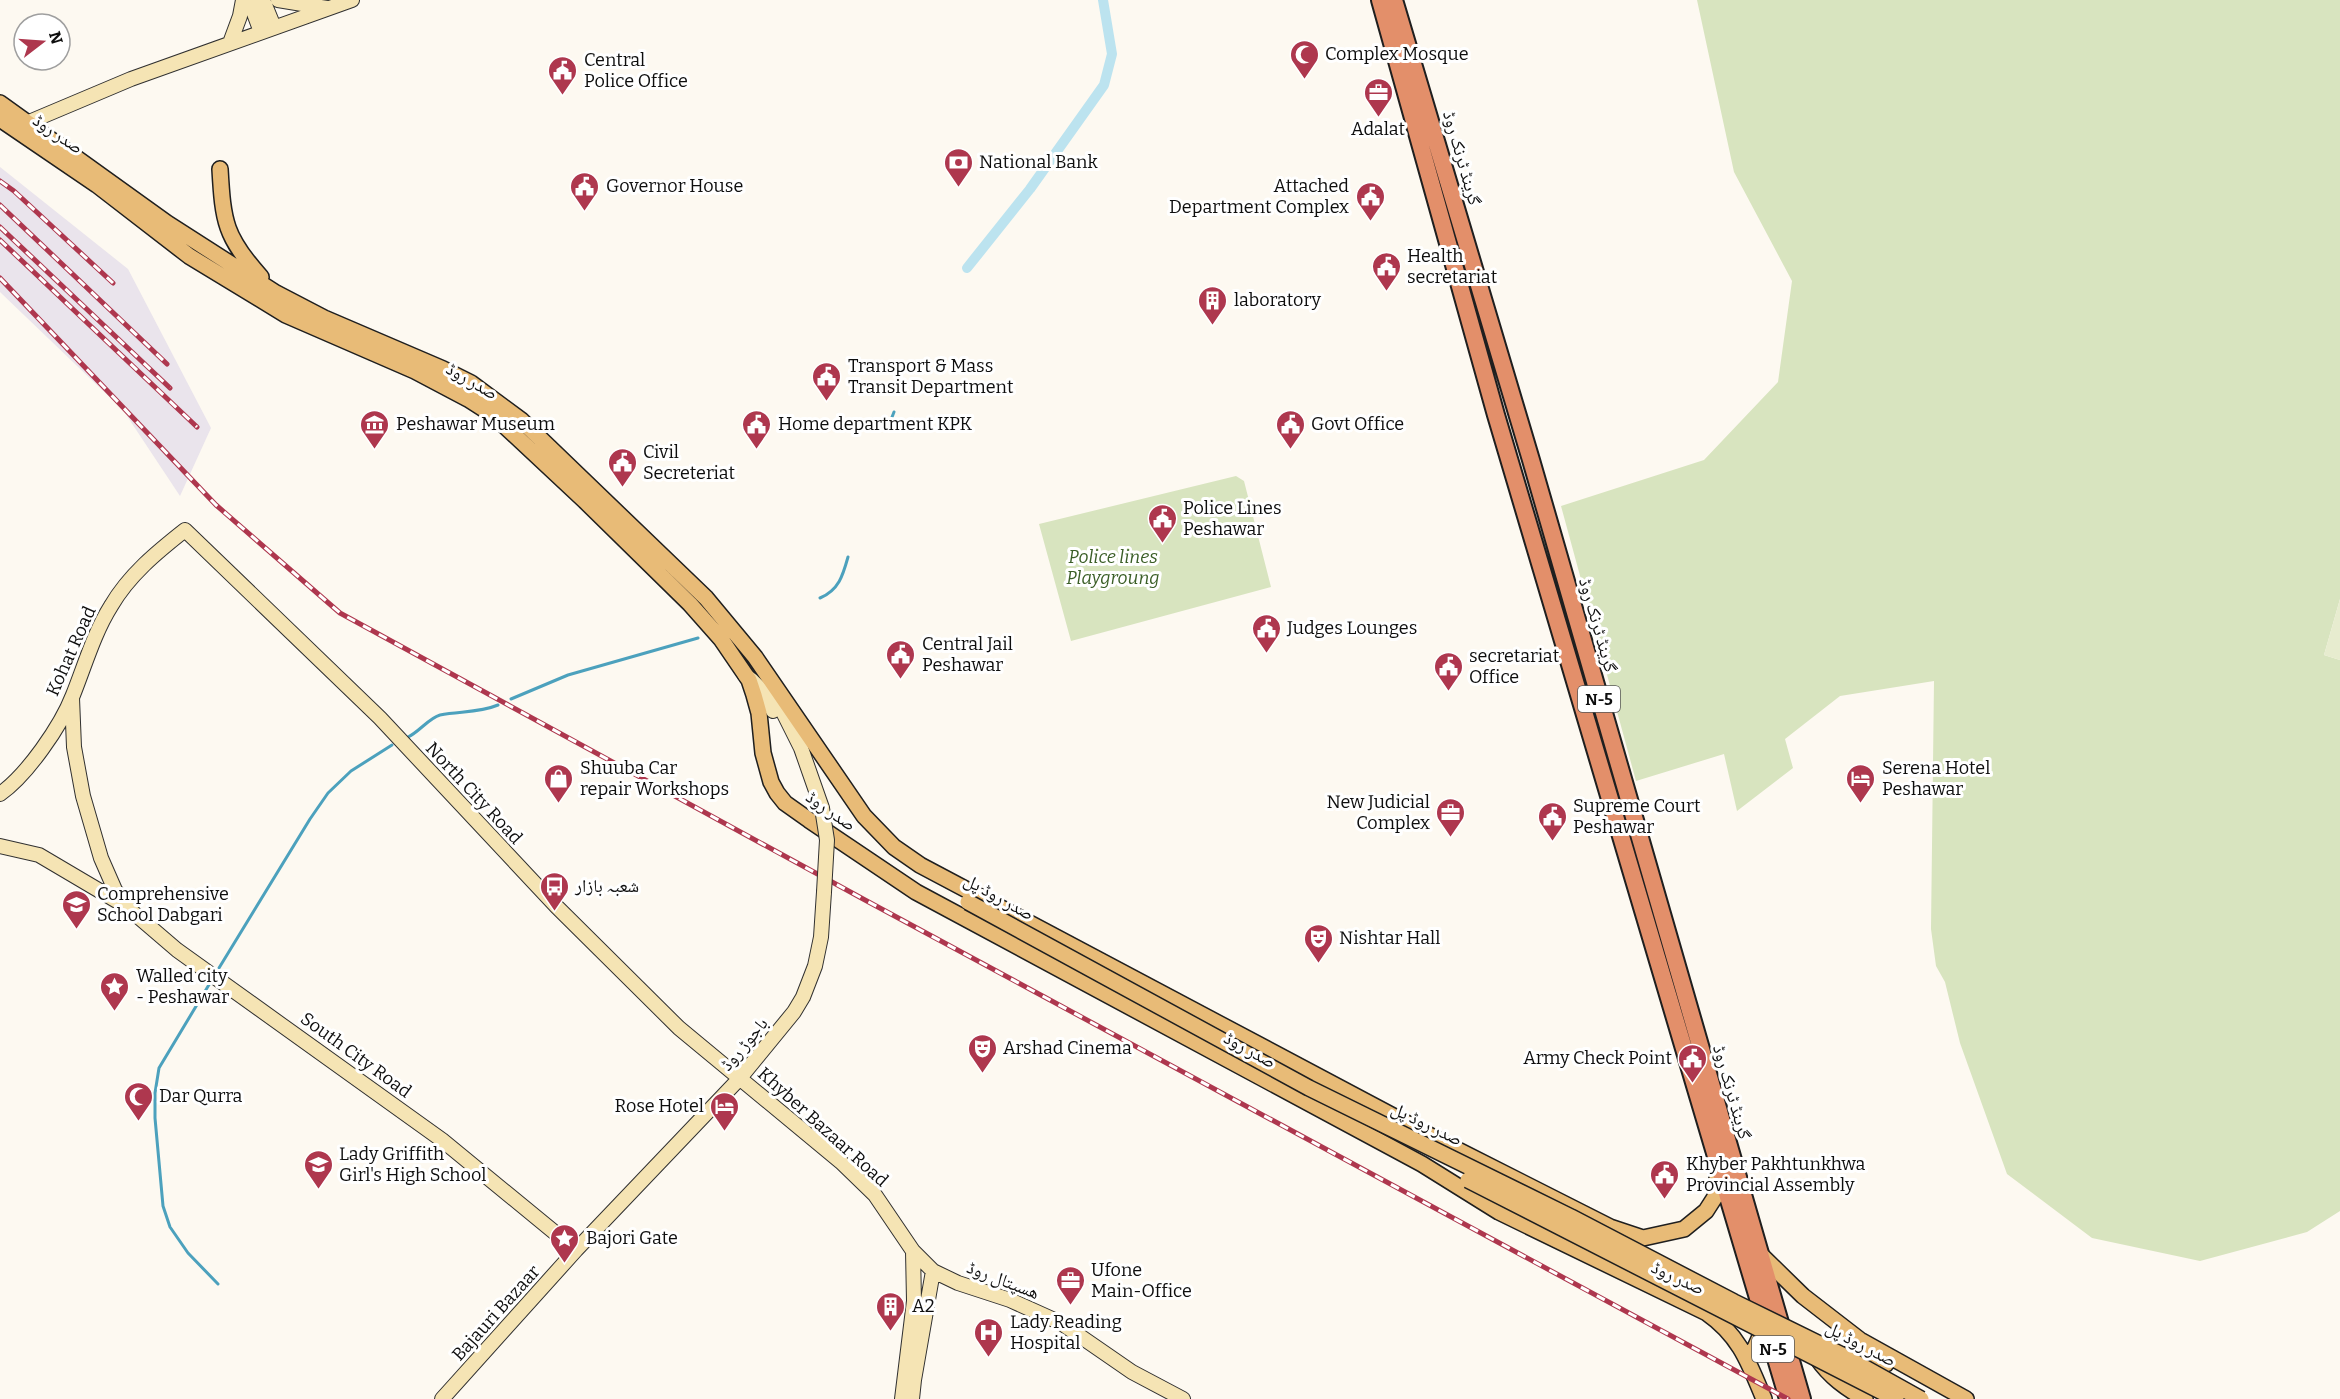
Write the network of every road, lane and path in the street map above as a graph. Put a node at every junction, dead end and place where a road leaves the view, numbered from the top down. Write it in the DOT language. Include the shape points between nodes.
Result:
graph roads {
  1 [pos="243,0"];
  2 [pos="249,0"];
  3 [pos="263,0"];
  4 [pos="278,0"];
  5 [pos="352,0"];
  6 [pos="1380,0"];
  7 [pos="1394,0"];
  8 [pos="329,9"];
  9 [pos="268,29"];
  10 [pos="230,42"];
  11 [pos="0,103"];
  12 [pos="0,119"];
  13 [pos="29,122"];
  14 [pos="220,169"];
  15 [pos="276,293"];
  16 [pos="185,530"];
  17 [pos="755,657"];
  18 [pos="746,675"];
  19 [pos="72,697"];
  20 [pos="0,794"];
  21 [pos="821,808"];
  22 [pos="0,846"];
  23 [pos="926,868"];
  24 [pos="1645,889"];
  25 [pos="128,908"];
  26 [pos="740,1078"];
  27 [pos="1422,1164"];
  28 [pos="1718,1166"];
  29 [pos="576,1250"];
  30 [pos="914,1251"];
  31 [pos="1760,1254"];
  32 [pos="933,1271"];
  33 [pos="1765,1324"];
  34 [pos="1842,1355"];
  35 [pos="1747,1358"];
  36 [pos="1817,1358"];
  37 [pos="1762,1398"];
  38 [pos="442,1399"];
  39 [pos="902,1399"];
  40 [pos="912,1399"];
  41 [pos="1183,1399"];
  42 [pos="1788,1399"];
  43 [pos="1802,1399"];
  44 [pos="1865,1399"];
  45 [pos="1896,1399"];
  46 [pos="1921,1399"];
  47 [pos="1956,1399"];
  1 -- 10 [label="street"];
  2 -- 9 [label="street"];
  3 -- 9 [label="street"];
  4 -- 8 [label="street"];
  5 -- 8 [label="street"];
  6 -- 24 [label="highway, گرینڈ ٹرنک روڈ / N-5" via="1496,415"];
  7 -- 24 [label="highway, گرینڈ ٹرنک روڈ / N-5" via="1530,460"];
  8 -- 9 [label="street"];
  9 -- 10 [label="street"];
  10 -- 13 [label="street"];
  11 -- 13 [label="main road, صدر روڈ"];
  12 -- 18 [label="main road, صدر روڈ" via="97,185 189,256 286,315 415,371 493,415 690,604"];
  13 -- 15 [label="main road, صدر روڈ" via="167,223"];
  14 -- 15 [label="main road" via="228,234"];
  15 -- 17 [label="main road, صدر روڈ" via="443,369 498,401 706,598"];
  16 -- 19 [label="street, Kohat Road" via="149,558 111,605"];
  16 -- 26 [label="street, North City Road" via="380,718 556,906 671,1020"];
  17 -- 21 [label="street, باجوڑ روڈ" via="801,748"];
  17 -- 23 [label="main road, صدر روڈ" via="864,816 894,847"];
  18 -- 21 [label="street, باجوڑ روڈ" via="762,690"];
  18 -- 27 [label="main road, صدر روڈ" via="759,713 771,782 785,802 809,820 916,892"];
  19 -- 20 [label="street, Kohat Road" via="22,775"];
  19 -- 25 [label="street, South City Road" via="74,747 83,796 101,858"];
  21 -- 26 [label="street, باجوڑ روڈ, bridge" via="827,840 821,937 815,966 794,1012"];
  22 -- 25 [label="street" via="39,855"];
  23 -- 28 [label="main road, صدر روڈ" via="1610,1227 1643,1238 1684,1229 1715,1197"];
  23 -- 34 [label="main road, صدر روڈ پل, bridge" via="943,887 968,902 1309,1088"];
  24 -- 28 [label="highway, گرینڈ ٹرنک روڈ / N-5"];
  24 -- 31 [label="highway, گرینڈ ٹرنک روڈ / N-5"];
  25 -- 29 [label="street, South City Road" via="177,950 442,1140"];
  26 -- 29 [label="street, باجوڑ روڈ"];
  26 -- 30 [label="street, Khyber Bazaar Road" via="875,1195"];
  27 -- 35 [label="main road, صدر روڈ" via="1515,1221 1707,1313 1728,1329"];
  27 -- 36 [label="main road, صدر روڈ پل, bridge" via="1468,1180"];
  28 -- 33 [label="highway, گرینڈ ٹرنک روڈ / N-5"];
  29 -- 38 [label="street, Bajauri Bazaar"];
  30 -- 32 [label="street, Khyber Bazaar Road"];
  30 -- 39 [label="street" via="914,1301"];
  31 -- 43 [label="highway, گرینڈ ٹرنک روڈ / N-5"];
  31 -- 47 [label="main road" via="1803,1296 1860,1340"];
  32 -- 40 [label="street"];
  32 -- 41 [label="street, ھسپتال روڈ" via="1061,1323 1132,1372"];
  33 -- 35 [label="main road"];
  33 -- 42 [label="highway, گرینڈ ٹرنک روڈ / N-5"];
  34 -- 46 [label="main road, صدر روڈ پل, bridge"];
  34 -- 47 [label="main road" via="1872,1357"];
  35 -- 37 [label="main road, صدر روڈ"];
  36 -- 44 [label="main road" via="1842,1386"];
  36 -- 45 [label="main road, صدر روڈ پل, bridge"];
}
